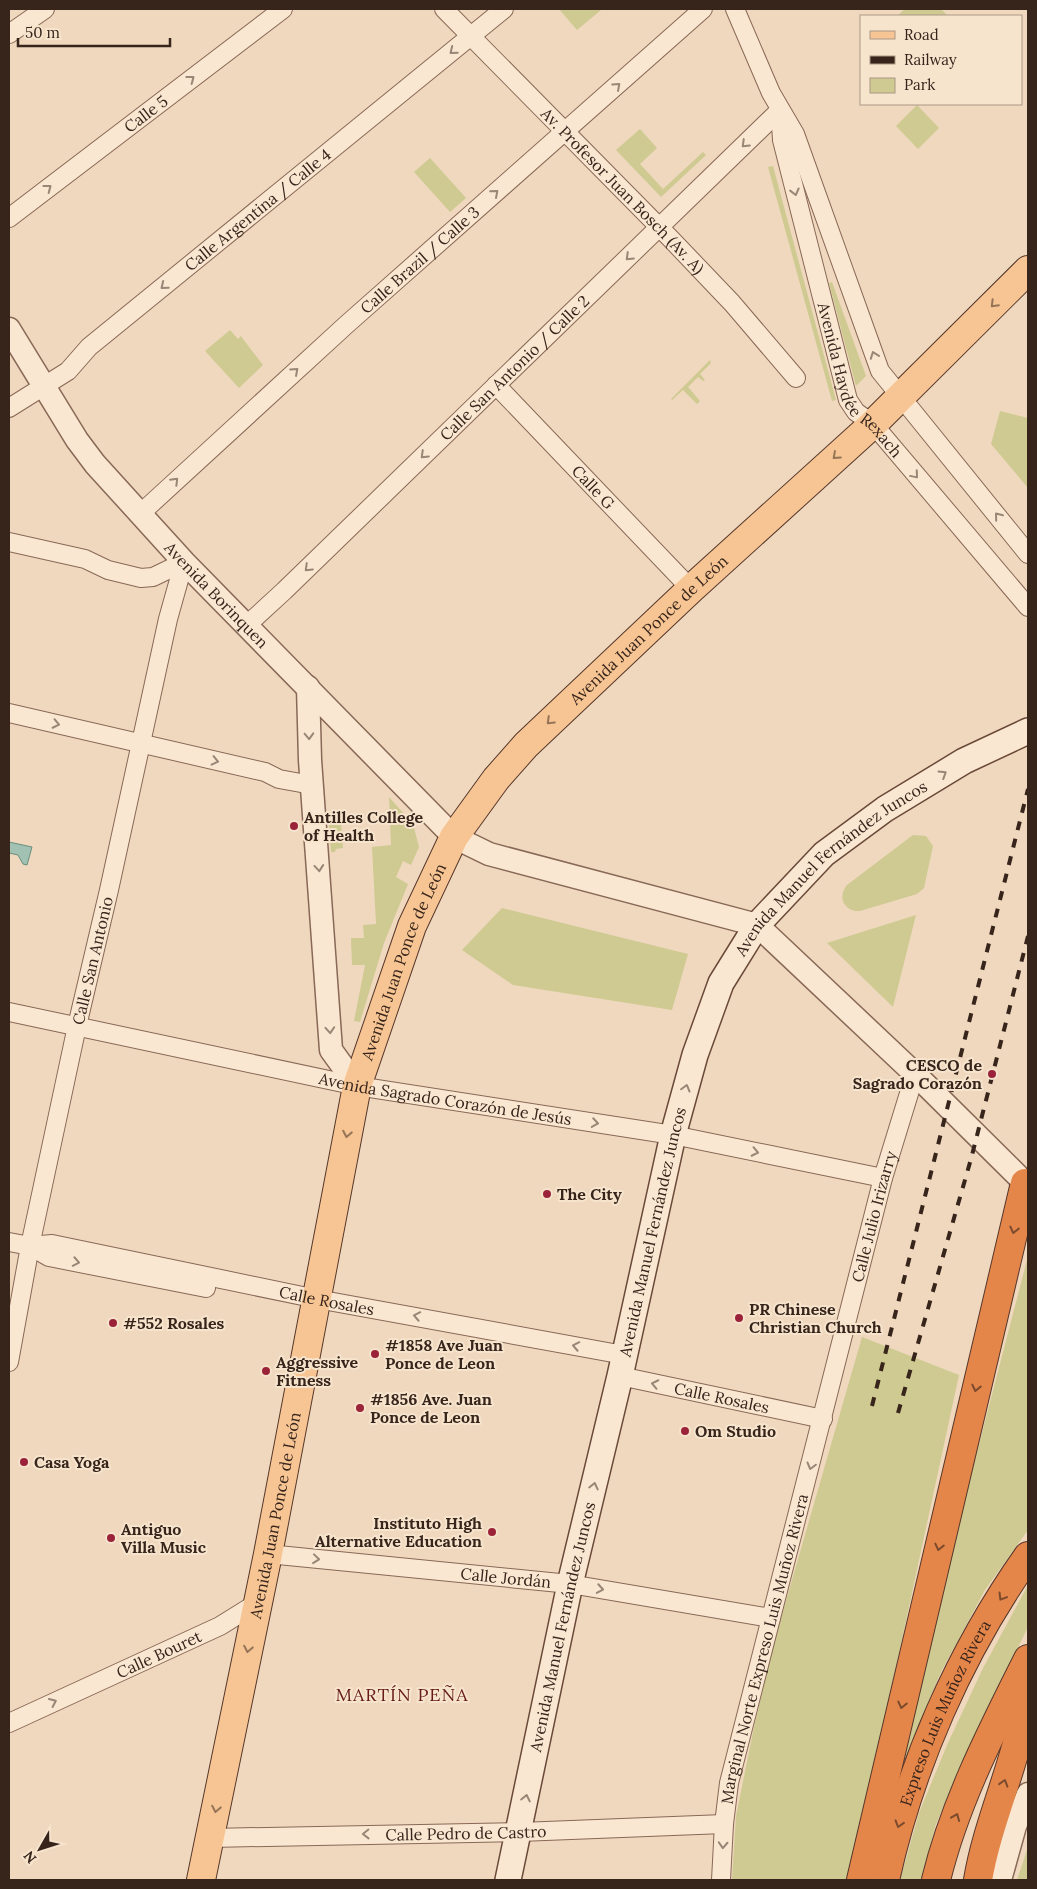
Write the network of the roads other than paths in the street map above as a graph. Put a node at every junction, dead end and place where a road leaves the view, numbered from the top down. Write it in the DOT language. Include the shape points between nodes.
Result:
graph roads {
  1 [pos="45,9"];
  2 [pos="283,9"];
  3 [pos="444,9"];
  4 [pos="504,9"];
  5 [pos="703,9"];
  6 [pos="735,9"];
  7 [pos="9,34"];
  8 [pos="472,36"];
  9 [pos="780,110"];
  10 [pos="565,132"];
  11 [pos="9,218"];
  12 [pos="659,228"];
  13 [pos="1028,270"];
  14 [pos="9,329"];
  15 [pos="796,378"];
  16 [pos="44,385"];
  17 [pos="496,385"];
  18 [pos="900,396"];
  19 [pos="9,408"];
  20 [pos="873,424"];
  21 [pos="140,514"];
  22 [pos="9,542"];
  23 [pos="1028,554"];
  24 [pos="184,562"];
  25 [pos="691,589"];
  26 [pos="1028,607"];
  27 [pos="247,625"];
  28 [pos="308,687"];
  29 [pos="9,713"];
  30 [pos="1028,731"];
  31 [pos="141,742"];
  32 [pos="312,784"];
  33 [pos="454,837"];
  34 [pos="757,925"];
  35 [pos="9,1012"];
  36 [pos="77,1026"];
  37 [pos="915,1074"];
  38 [pos="357,1086"];
  39 [pos="673,1135"];
  40 [pos="884,1178"];
  41 [pos="1027,1179"];
  42 [pos="9,1242"];
  43 [pos="30,1246"];
  44 [pos="316,1304"];
  45 [pos="9,1362"];
  46 [pos="622,1366"];
  47 [pos="823,1418"];
  48 [pos="276,1555"];
  49 [pos="1028,1556"];
  50 [pos="570,1584"];
  51 [pos="257,1602"];
  52 [pos="771,1618"];
  53 [pos="1028,1659"];
  54 [pos="1028,1683"];
  55 [pos="9,1723"];
  56 [pos="1028,1794"];
  57 [pos="724,1824"];
  58 [pos="520,1832"];
  59 [pos="210,1838"];
  60 [pos="202,1880"];
  61 [pos="508,1880"];
  62 [pos="721,1880"];
  63 [pos="861,1880"];
  64 [pos="884,1880"];
  65 [pos="936,1880"];
  66 [pos="978,1880"];
  67 [pos="1000,1880"];
  1 -- 7 [label="street"];
  11 -- 2 [label="street, Calle 5, one-way"];
  3 -- 8 [label="street, Av. Profesor Juan Bosch (Av. A)"];
  4 -- 8 [label="street, Calle Argentina / Calle 4"];
  10 -- 5 [label="street, Calle Brazil / Calle 3, one-way"];
  6 -- 9 [label="street, Avenida Haydée Rexach"];
  8 -- 10 [label="street, Av. Profesor Juan Bosch (Av. A)"];
  8 -- 16 [label="street, Calle Argentina / Calle 4, one-way" via="88,348 68,371"];
  9 -- 12 [label="street, Calle San Antonio / Calle 2, one-way"];
  18 -- 9 [label="street, Avenida Haydée Rexach, one-way" via="880,370 795,134"];
  9 -- 20 [label="street, Avenida Haydée Rexach, one-way" via="782,140 848,400 856,412"];
  10 -- 12 [label="street, Av. Profesor Juan Bosch (Av. A)"];
  21 -- 10 [label="street, Calle Brazil / Calle 3, one-way" via="346,325"];
  12 -- 15 [label="street, Av. Profesor Juan Bosch (Av. A)" via="732,303"];
  12 -- 17 [label="street, Calle San Antonio / Calle 2, one-way"];
  13 -- 18 [label="main road, Avenida Juan Ponce de León, one-way"];
  14 -- 16 [label="street, Avenida Borinquen"];
  16 -- 19 [label="street, Calle Argentina / Calle 4"];
  16 -- 21 [label="street, Avenida Borinquen" via="77,440"];
  17 -- 25 [label="street, Calle G"];
  17 -- 27 [label="street, Calle San Antonio / Calle 2, one-way"];
  18 -- 20 [label="main road, Avenida Juan Ponce de León"];
  23 -- 18 [label="street, Avenida Haydée Rexach, one-way"];
  20 -- 25 [label="main road, Avenida Juan Ponce de León, one-way"];
  20 -- 26 [label="street, Avenida Haydée Rexach, one-way"];
  21 -- 24 [label="street, Avenida Borinquen"];
  22 -- 24 [label="street" via="85,559 108,570 141,578 153,577"];
  24 -- 27 [label="street, Avenida Borinquen"];
  24 -- 31 [label="street, Calle San Antonio"];
  25 -- 33 [label="main road, Avenida Juan Ponce de León, one-way" via="526,745 496,779"];
  27 -- 28 [label="street, Avenida Borinquen"];
  28 -- 32 [label="street, one-way"];
  28 -- 33 [label="street, Avenida Borinquen"];
  29 -- 31 [label="street, one-way"];
  34 -- 30 [label="main road, Avenida Manuel Fernández Juncos, one-way" via="824,854 885,809 964,761"];
  31 -- 32 [label="street, one-way" via="265,772 279,779"];
  31 -- 36 [label="street, Calle San Antonio"];
  32 -- 38 [label="street, one-way" via="331,1050"];
  33 -- 34 [label="street" via="495,856"];
  33 -- 38 [label="main road, Avenida Juan Ponce de León" via="412,926"];
  34 -- 37 [label="street"];
  39 -- 34 [label="main road, Avenida Manuel Fernández Juncos, one-way" via="695,1055 721,983"];
  35 -- 36 [label="street, Avenida Sagrado Corazón de Jesús"];
  36 -- 38 [label="street, Avenida Sagrado Corazón de Jesús"];
  36 -- 43 [label="street, Calle San Antonio"];
  37 -- 40 [label="street, Calle Julio Irizarry"];
  37 -- 41 [label="street"];
  38 -- 39 [label="street, Avenida Sagrado Corazón de Jesús, one-way"];
  38 -- 44 [label="main road, Avenida Juan Ponce de León, one-way"];
  39 -- 40 [label="street, Avenida Sagrado Corazón de Jesús, one-way"];
  39 -- 46 [label="main road, Avenida Manuel Fernández Juncos"];
  40 -- 47 [label="street, Calle Julio Irizarry"];
  41 -- 63 [label="highway, one-way"];
  42 -- 43 [label="street, Calle Rosales"];
  43 -- 44 [label="street, Calle Rosales" via="48,1257"];
  43 -- 45 [label="street, Calle San Antonio"];
  46 -- 44 [label="street, Calle Rosales, one-way"];
  44 -- 48 [label="main road, Avenida Juan Ponce de León"];
  47 -- 46 [label="street, Calle Rosales, one-way"];
  50 -- 46 [label="main road, Avenida Manuel Fernández Juncos, one-way"];
  47 -- 52 [label="street, Marginal Norte Expreso Luis Muñoz Rivera, one-way"];
  48 -- 50 [label="street, Calle Jordán, one-way"];
  48 -- 51 [label="main road, Avenida Juan Ponce de León"];
  49 -- 64 [label="highway, Expreso Luis Muñoz Rivera, one-way" via="965,1660 927,1743 907,1798"];
  50 -- 52 [label="street, Calle Jordán, one-way"];
  58 -- 50 [label="main road, Avenida Manuel Fernández Juncos, one-way"];
  55 -- 51 [label="street, Calle Bouret, one-way" via="220,1626"];
  51 -- 59 [label="main road, Avenida Juan Ponce de León, one-way"];
  52 -- 57 [label="street, Marginal Norte Expreso Luis Muñoz Rivera" via="729,1783"];
  65 -- 53 [label="highway, one-way" via="944,1847 980,1756"];
  66 -- 54 [label="highway, one-way" via="1026,1709"];
  56 -- 67 [label="street"];
  57 -- 58 [label="street, Calle Pedro de Castro"];
  57 -- 62 [label="street, Marginal Norte Expreso Luis Muñoz Rivera, one-way"];
  58 -- 59 [label="street, Calle Pedro de Castro, one-way"];
  58 -- 61 [label="main road, Avenida Manuel Fernández Juncos"];
  59 -- 60 [label="main road, Avenida Juan Ponce de León"];
}
